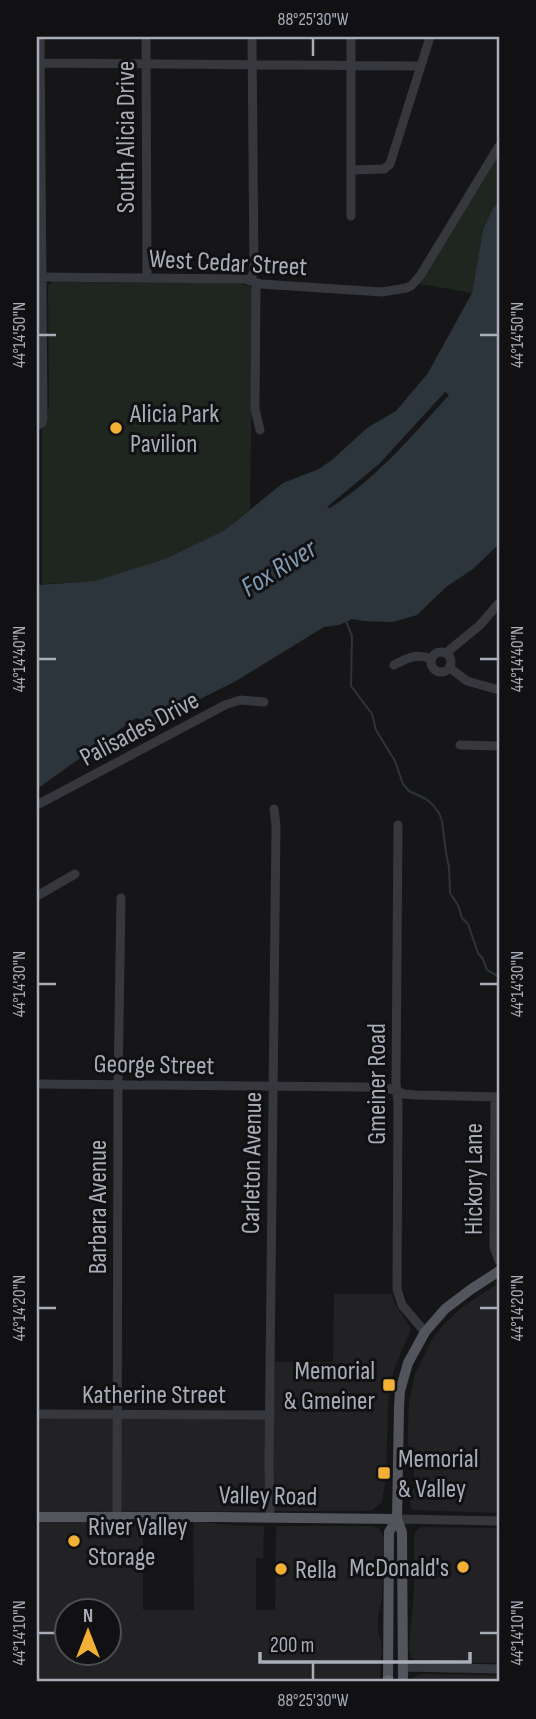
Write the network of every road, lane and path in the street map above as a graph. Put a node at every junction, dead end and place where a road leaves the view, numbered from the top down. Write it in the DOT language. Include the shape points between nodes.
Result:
graph roads {
  1 [pos="40,37"];
  2 [pos="146,37"];
  3 [pos="252,37"];
  4 [pos="351,37"];
  5 [pos="430,37"];
  6 [pos="38,63"];
  7 [pos="146,64"];
  8 [pos="252,64"];
  9 [pos="351,64"];
  10 [pos="421,66"];
  11 [pos="499,146"];
  12 [pos="351,170"];
  13 [pos="351,216"];
  14 [pos="39,278"];
  15 [pos="147,278"];
  16 [pos="253,282"];
  17 [pos="39,424"];
  18 [pos="260,430"];
  19 [pos="499,603"];
  20 [pos="446,653"];
  21 [pos="432,659"];
  22 [pos="394,665"];
  23 [pos="450,668"];
  24 [pos="499,690"];
  25 [pos="264,702"];
  26 [pos="460,745"];
  27 [pos="499,746"];
  28 [pos="37,805"];
  29 [pos="274,809"];
  30 [pos="398,825"];
  31 [pos="75,874"];
  32 [pos="37,896"];
  33 [pos="121,898"];
  34 [pos="37,1084"];
  35 [pos="118,1084"];
  36 [pos="273,1086"];
  37 [pos="397,1092"];
  38 [pos="497,1097"];
  39 [pos="499,1261"];
  40 [pos="499,1271"];
  41 [pos="425,1332"];
  42 [pos="37,1414"];
  43 [pos="117,1415"];
  44 [pos="270,1415"];
  45 [pos="37,1517"];
  46 [pos="117,1517"];
  47 [pos="270,1518"];
  48 [pos="397,1519"];
  49 [pos="499,1521"];
  50 [pos="402,1667"];
  51 [pos="499,1669"];
  52 [pos="388,1682"];
  53 [pos="403,1682"];
  1 -- 6 [label="street"];
  2 -- 7 [label="street, South Alicia Drive"];
  3 -- 8 [label="street"];
  4 -- 9 [label="street"];
  5 -- 10 [label="street"];
  6 -- 7 [label="street"];
  6 -- 14 [label="street"];
  7 -- 8 [label="street"];
  7 -- 15 [label="street, South Alicia Drive"];
  8 -- 9 [label="street"];
  8 -- 16 [label="street"];
  9 -- 10 [label="street"];
  9 -- 12 [label="street"];
  10 -- 12 [label="street" via="390,164 384,169"];
  11 -- 16 [label="street, West Cedar Street" via="415,283 382,292"];
  12 -- 13 [label="street"];
  14 -- 15 [label="street, West Cedar Street"];
  14 -- 17 [label="street" via="43,412"];
  15 -- 16 [label="street, West Cedar Street"];
  16 -- 18 [label="street" via="255,409"];
  19 -- 20 [label="street"];
  20 -- 21 [label="street" via="436,653"];
  20 -- 23 [label="street" via="451,657"];
  21 -- 22 [label="street" via="415,656"];
  21 -- 23 [label="street" via="435,671"];
  23 -- 24 [label="street" via="467,681"];
  25 -- 28 [label="street, Palisades Drive" via="232,702"];
  26 -- 27 [label="street"];
  29 -- 36 [label="street, Carleton Avenue"];
  30 -- 37 [label="street, Gmeiner Road"];
  31 -- 32 [label="street"];
  33 -- 35 [label="street, Barbara Avenue"];
  34 -- 35 [label="street, George Street"];
  35 -- 36 [label="street, George Street"];
  35 -- 43 [label="street, Barbara Avenue"];
  36 -- 37 [label="street, George Street"];
  36 -- 44 [label="street, Carleton Avenue"];
  37 -- 38 [label="street, George Street"];
  37 -- 41 [label="street, Gmeiner Road" via="397,1289 402,1305"];
  38 -- 39 [label="street, Hickory Lane" via="494,1247"];
  40 -- 41 [label="main road" via="457,1299"];
  41 -- 48 [label="main road" via="408,1363 400,1391"];
  42 -- 43 [label="street, Katherine Street"];
  43 -- 44 [label="street, Katherine Street"];
  43 -- 46 [label="street, Barbara Avenue"];
  44 -- 47 [label="street, Carleton Avenue"];
  45 -- 46 [label="main road, Valley Road"];
  46 -- 47 [label="main road, Valley Road"];
  47 -- 48 [label="main road, Valley Road"];
  48 -- 49 [label="street, Valley Road"];
  48 -- 50 [label="main road" via="402,1532"];
  48 -- 52 [label="main road" via="389,1532"];
  50 -- 51 [label="street"];
  50 -- 53 [label="main road"];
}
